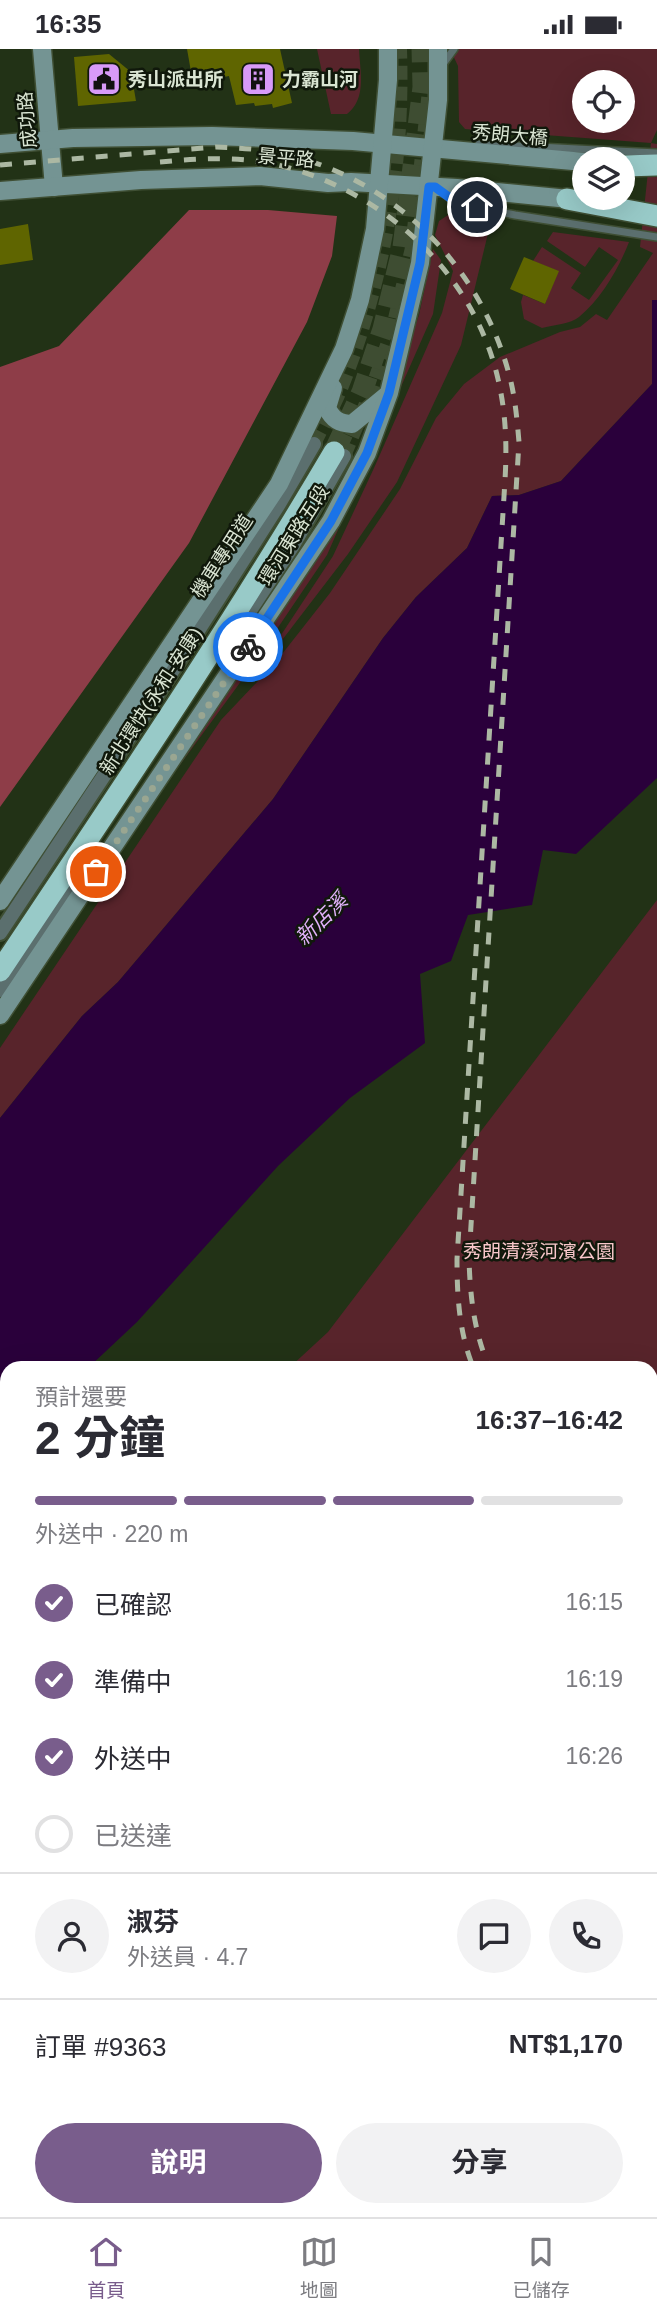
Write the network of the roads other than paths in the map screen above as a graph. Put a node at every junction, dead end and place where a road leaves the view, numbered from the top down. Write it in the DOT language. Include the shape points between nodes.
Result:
graph roads {
  1 [pos="42,49"];
  2 [pos="388,49"];
  3 [pos="439,49"];
  4 [pos="454,49"];
  5 [pos="438,71"];
  6 [pos="49,139"];
  7 [pos="0,144"];
  8 [pos="383,145"];
  9 [pos="461,148"];
  10 [pos="433,149"];
  11 [pos="657,152"];
  12 [pos="572,161"];
  13 [pos="635,166"];
  14 [pos="657,167"];
  15 [pos="380,185"];
  16 [pos="54,187"];
  17 [pos="432,187"];
  18 [pos="0,191"];
  19 [pos="457,196"];
  20 [pos="567,199"];
  21 [pos="657,206"];
  22 [pos="657,216"];
  23 [pos="657,237"];
  24 [pos="344,349"];
  25 [pos="389,393"];
  26 [pos="329,450"];
  27 [pos="0,901"];
  28 [pos="0,933"];
  29 [pos="0,954"];
  30 [pos="0,971"];
  31 [pos="0,990"];
  32 [pos="0,1015"];
  1 -- 6 [label="main road, 成功路"];
  2 -- 8 [label="main road, 環河東路五段"];
  3 -- 5 [label="main road, 環河東路五段"];
  4 -- 5 [label="lane"];
  5 -- 10 [label="main road, 環河東路五段"];
  6 -- 7 [label="main road, 景平路"];
  6 -- 8 [label="main road, 景平路" via="182,135"];
  6 -- 16 [label="main road, 成功路"];
  8 -- 10 [label="main road, 景平路"];
  8 -- 15 [label="main road, 環河東路五段"];
  9 -- 10 [label="main road, 秀朗大橋"];
  9 -- 11 [label="lane"];
  9 -- 12 [label="main road, 秀朗大橋"];
  10 -- 17 [label="main road, 環河東路五段"];
  13 -- 14 [label="highway"];
  15 -- 16 [label="main road, 景平路" via="216,176"];
  15 -- 17 [label="main road, 景平路"];
  15 -- 24 [label="main road, 環河東路五段" via="365,276"];
  16 -- 18 [label="main road, 景平路"];
  17 -- 19 [label="main road, 景平路"];
  17 -- 25 [label="main road, 環河東路五段" via="420,263"];
  19 -- 20 [label="main road, 景平路"];
  19 -- 23 [label="lane" via="515,215"];
  20 -- 21 [label="main road"];
  20 -- 22 [label="highway"];
  24 -- 25 [label="main road" via="327,408 332,418 352,424"];
  24 -- 27 [label="main road, 環河東路五段" via="279,484"];
  25 -- 32 [label="main road, 環河東路五段" via="367,453 331,521"];
  26 -- 28 [label="street, 機車專用道" via="279,503"];
  26 -- 29 [label="highway, 新北環快(永和-安康)"];
  26 -- 30 [label="highway, 新北環快(永和-安康)" via="295,517"];
  26 -- 31 [label="street" via="292,547"];
}
